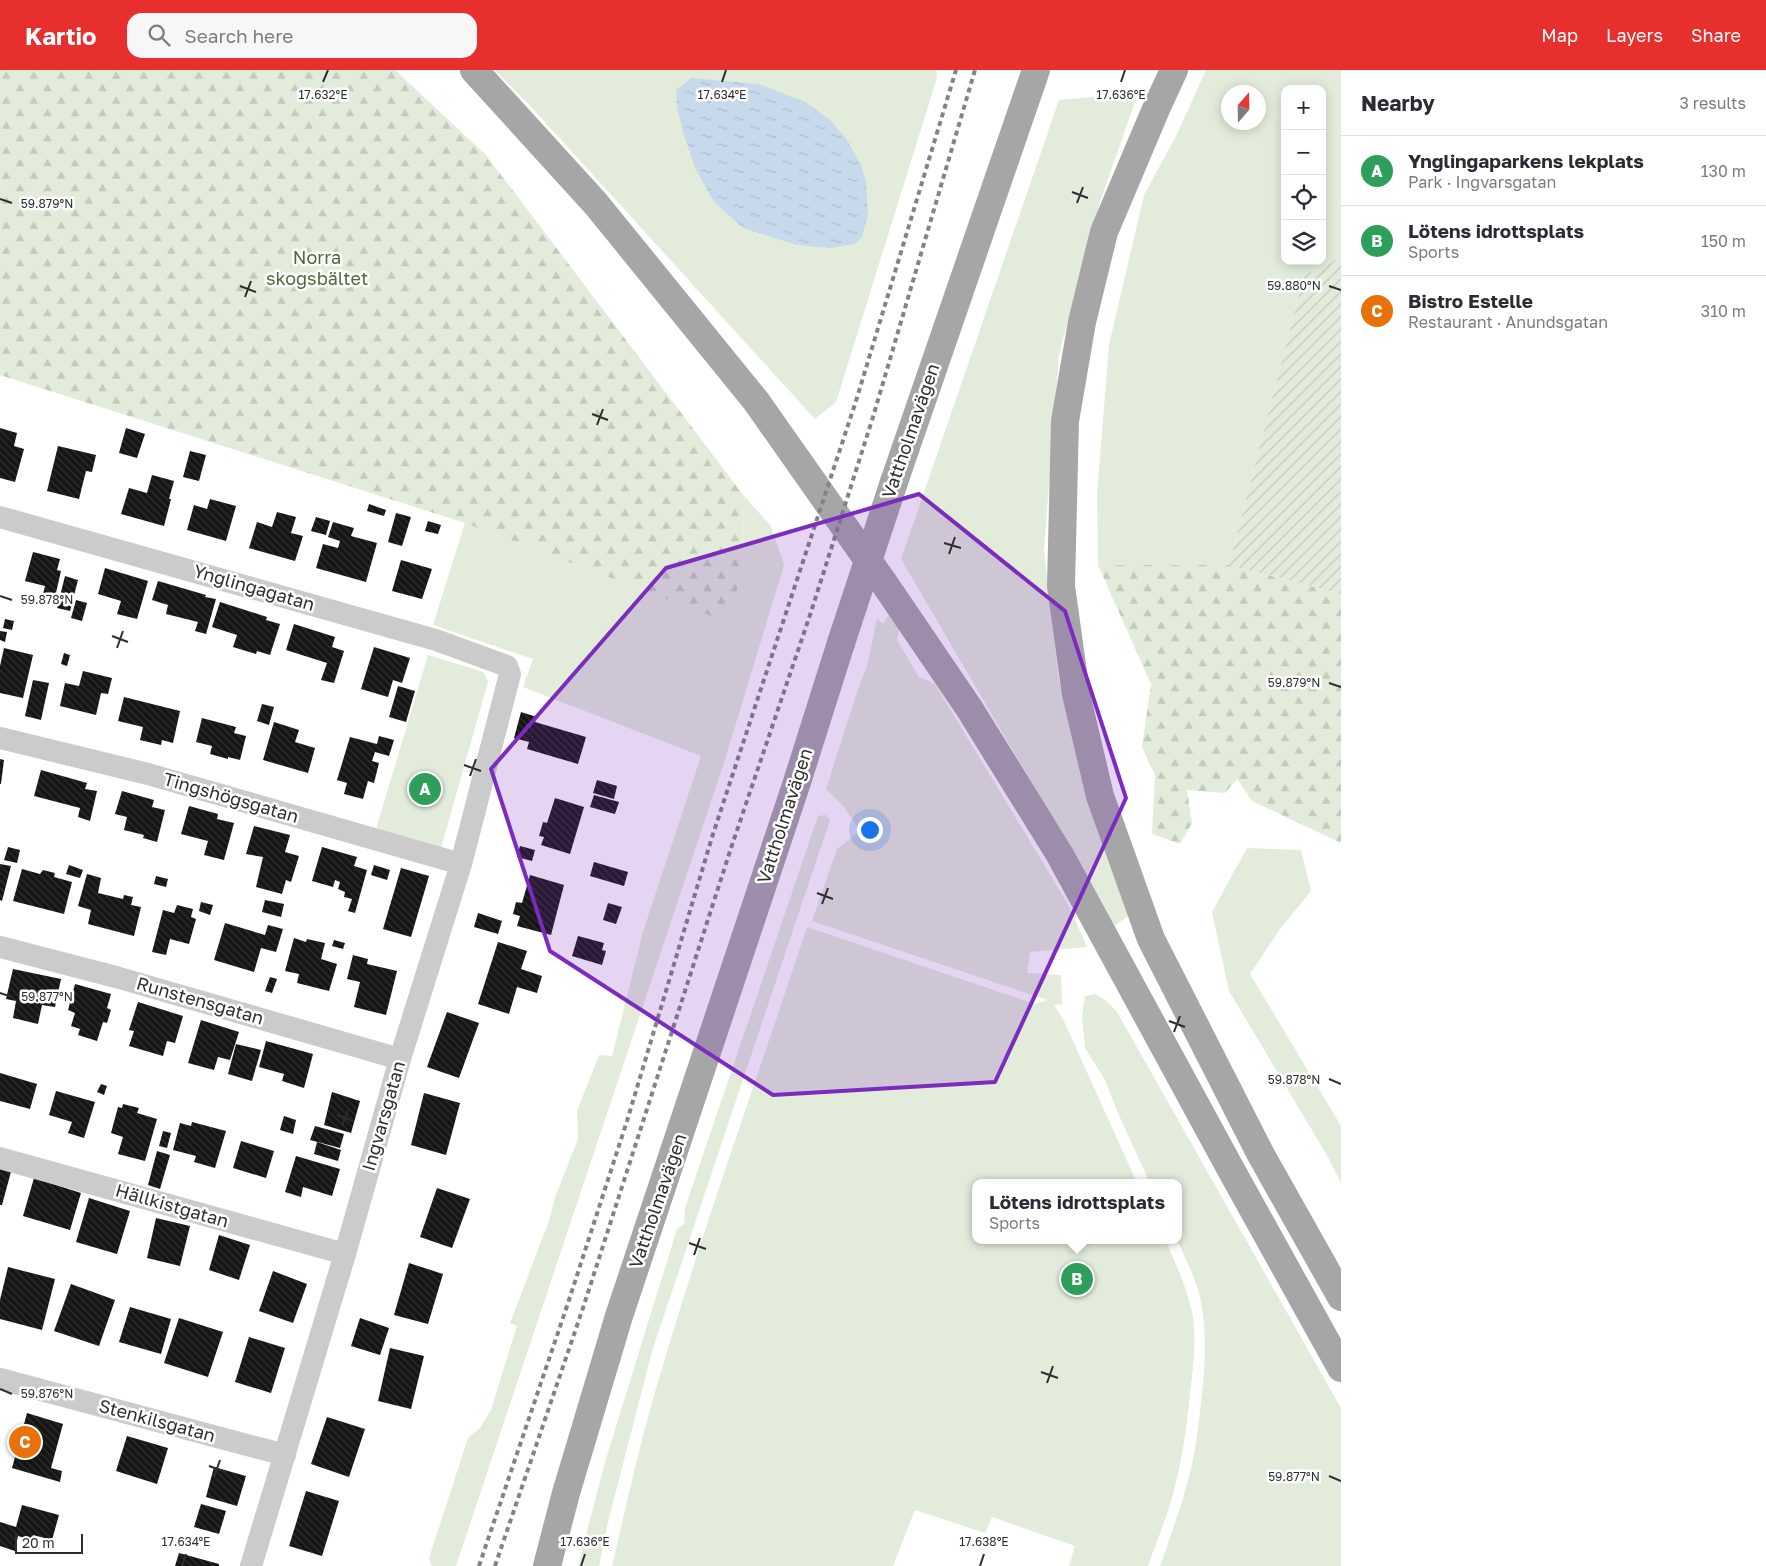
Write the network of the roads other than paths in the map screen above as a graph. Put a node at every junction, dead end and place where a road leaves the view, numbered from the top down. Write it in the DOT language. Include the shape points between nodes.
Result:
graph roads {
  1 [pos="474,70"];
  2 [pos="1174,70"];
  3 [pos="1032,79"];
  4 [pos="0,516"];
  5 [pos="507,666"];
  6 [pos="0,738"];
  7 [pos="461,864"];
  8 [pos="0,947"];
  9 [pos="400,1059"];
  10 [pos="0,1158"];
  11 [pos="345,1254"];
  12 [pos="1341,1296"];
  13 [pos="1341,1368"];
  14 [pos="1,1384"];
  15 [pos="285,1455"];
  16 [pos="251,1566"];
  17 [pos="547,1566"];
  1 -- 13 [label="main road" via="596,204 756,400 969,708 1060,855"];
  2 -- 12 [label="main road" via="1104,232 1082,322 1065,421 1061,586 1076,694 1100,796 1152,939 1260,1153"];
  3 -- 17 [label="main road, Vattholmavägen, bridge" via="894,482 619,1316"];
  4 -- 5 [label="street, Ynglingagatan" via="436,640"];
  5 -- 7 [label="street, Ingvarsgatan" via="510,674"];
  6 -- 7 [label="street, Tingshögsgatan" via="148,774"];
  7 -- 9 [label="street, Ingvarsgatan"];
  8 -- 9 [label="street, Runstensgatan"];
  9 -- 11 [label="street, Ingvarsgatan"];
  10 -- 11 [label="street, Hällkistgatan"];
  11 -- 15 [label="street, Ingvarsgatan"];
  14 -- 15 [label="street, Stenkilsgatan"];
  15 -- 16 [label="street, Ingvarsgatan"];
}
